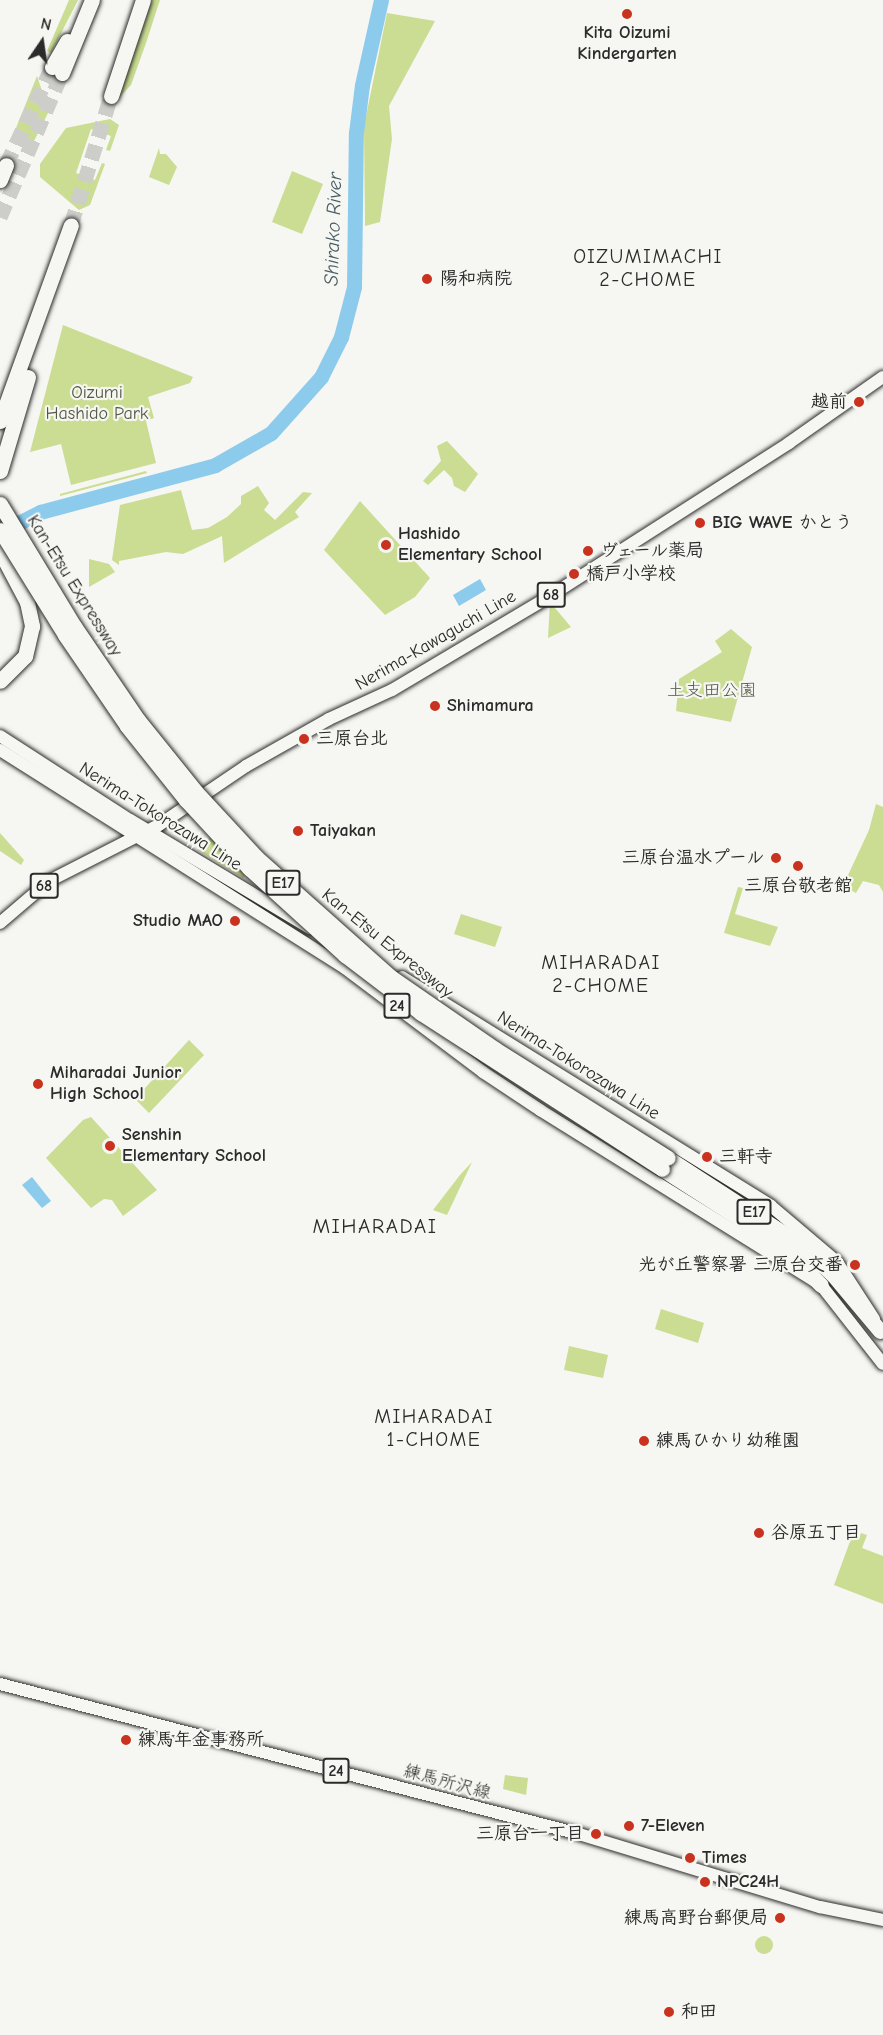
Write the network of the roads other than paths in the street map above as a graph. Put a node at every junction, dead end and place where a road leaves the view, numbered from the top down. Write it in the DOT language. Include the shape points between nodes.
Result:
graph roads {
  1 [pos="91,0"];
  2 [pos="143,0"];
  3 [pos="57,70"];
  4 [pos="111,96"];
  5 [pos="6,165"];
  6 [pos="0,180"];
  7 [pos="70,225"];
  8 [pos="43,303"];
  9 [pos="883,377"];
  10 [pos="0,421"];
  11 [pos="0,471"];
  12 [pos="0,504"];
  13 [pos="0,530"];
  14 [pos="0,551"];
  15 [pos="0,681"];
  16 [pos="0,736"];
  17 [pos="0,750"];
  18 [pos="142,833"];
  19 [pos="0,923"];
  20 [pos="461,1014"];
  21 [pos="491,1032"];
  22 [pos="440,1040"];
  23 [pos="468,1060"];
  24 [pos="664,1164"];
  25 [pos="827,1280"];
  26 [pos="882,1334"];
  27 [pos="883,1364"];
  28 [pos="0,1684"];
  29 [pos="883,1920"];
  1 -- 3 [label="highway"];
  2 -- 4 [label="highway"];
  5 -- 6 [label="highway"];
  7 -- 8 [label="highway"];
  8 -- 10 [label="highway"];
  8 -- 11 [label="highway" via="29,374"];
  9 -- 18 [label="main road, Nerima-Kawaguchi Line / 68" via="789,443 552,595 392,690 329,719 246,766"];
  12 -- 24 [label="highway, Kan-Etsu Expressway / E17, bridge" via="74,627 138,720 196,792 256,857 392,978"];
  13 -- 24 [label="highway, Kan-Etsu Expressway / E17, bridge" via="127,726 186,800 249,868 345,955 421,1013"];
  14 -- 15 [label="highway" via="27,602 32,626 25,656"];
  16 -- 18 [label="main road, Nerima-Tokorozawa Line / 24"];
  17 -- 18 [label="main road, Nerima-Tokorozawa Line / 24"];
  18 -- 19 [label="main road, Nerima-Kawaguchi Line / 68" via="48,881"];
  18 -- 20 [label="main road, Nerima-Tokorozawa Line / 24"];
  18 -- 22 [label="main road, Nerima-Tokorozawa Line / 24" via="345,968"];
  20 -- 21 [label="main road, Nerima-Tokorozawa Line / 24"];
  20 -- 22 [label="main road" via="466,1029 463,1035 458,1041"];
  21 -- 23 [label="main road" via="476,1032 467,1038 464,1045"];
  21 -- 24 [label="main road, Nerima-Tokorozawa Line / 24"];
  22 -- 23 [label="main road, Nerima-Tokorozawa Line / 24"];
  23 -- 24 [label="main road, Nerima-Tokorozawa Line / 24"];
  24 -- 25 [label="highway, Kan-Etsu Expressway / E17"];
  24 -- 26 [label="main road, 24" via="771,1206 821,1246 857,1289"];
  25 -- 26 [label="highway, E17"];
  25 -- 27 [label="main road"];
  28 -- 29 [label="main road, 練馬所沢線 / 24" via="585,1836 820,1907"];
}
